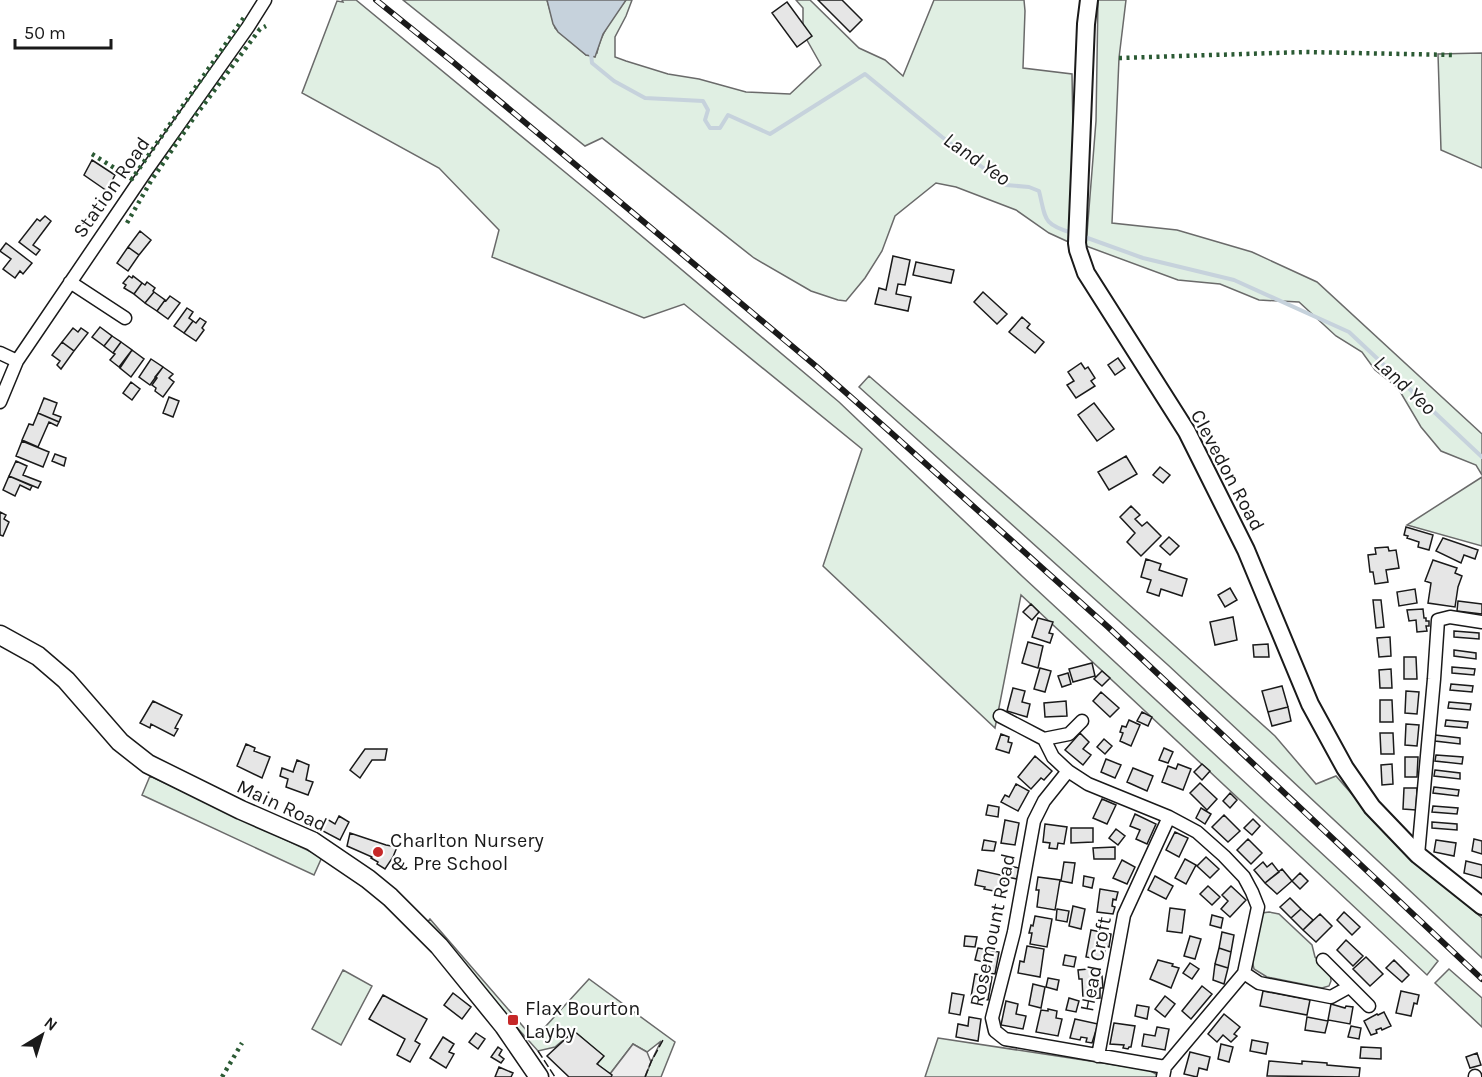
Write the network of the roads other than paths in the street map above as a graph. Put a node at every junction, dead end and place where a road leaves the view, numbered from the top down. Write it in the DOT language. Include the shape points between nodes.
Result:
graph roads {
  1 [pos="264,0"];
  2 [pos="1089,0"];
  3 [pos="70,282"];
  4 [pos="126,318"];
  5 [pos="0,353"];
  6 [pos="17,361"];
  7 [pos="0,402"];
  8 [pos="1482,622"];
  9 [pos="0,635"];
  10 [pos="1000,716"];
  11 [pos="1082,721"];
  12 [pos="1044,739"];
  13 [pos="1068,771"];
  14 [pos="1169,817"];
  15 [pos="1418,855"];
  16 [pos="1482,906"];
  17 [pos="1323,960"];
  18 [pos="1244,973"];
  19 [pos="1349,987"];
  20 [pos="1369,1006"];
  21 [pos="1098,1056"];
  22 [pos="1164,1072"];
  23 [pos="539,1077"];
  1 -- 3 [label="street, Station Road"];
  2 -- 15 [label="main road, Clevedon Road" via="1077,235 1086,273 1187,432 1246,550 1310,704 1345,768 1372,807"];
  3 -- 4 [label="street"];
  3 -- 6 [label="street, Station Road"];
  5 -- 6 [label="street"];
  6 -- 7 [label="street, Station Road"];
  8 -- 15 [label="street" via="1449,617 1438,620"];
  9 -- 23 [label="main road, Main Road" via="38,656 66,680 120,742 148,764 312,841 390,897 439,946 504,1026"];
  10 -- 12 [label="street"];
  11 -- 12 [label="street" via="1069,734"];
  12 -- 13 [label="street" via="1053,757"];
  13 -- 14 [label="street" via="1088,784"];
  13 -- 21 [label="street, Rosemount Road" via="1034,821 1014,932 993,1018 995,1031 1005,1039"];
  14 -- 18 [label="street" via="1197,832 1224,856 1252,892 1258,907"];
  14 -- 21 [label="street, Head Croft" via="1124,915"];
  15 -- 16 [label="main road, Clevedon Road"];
  17 -- 19 [label="street"];
  18 -- 19 [label="street" via="1259,983 1331,997"];
  18 -- 22 [label="street"];
  19 -- 20 [label="street"];
  21 -- 22 [label="street, Rosemount Road" via="1140,1063"];
}
